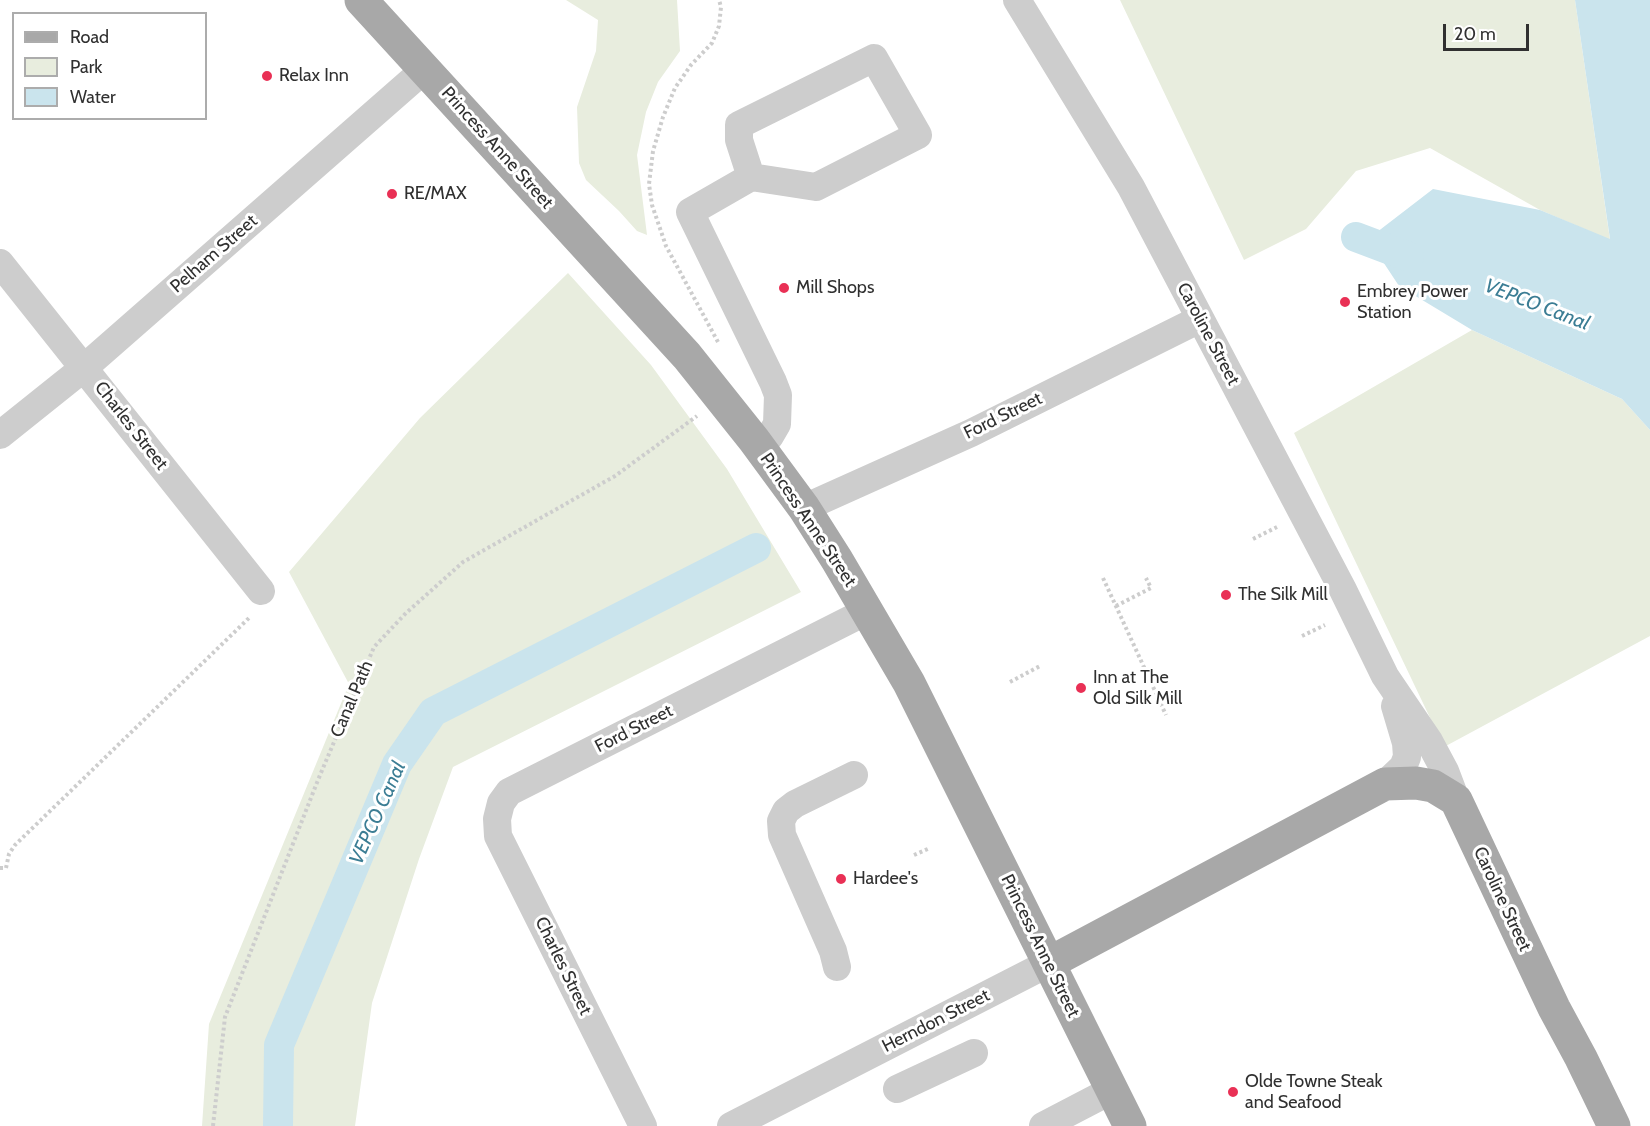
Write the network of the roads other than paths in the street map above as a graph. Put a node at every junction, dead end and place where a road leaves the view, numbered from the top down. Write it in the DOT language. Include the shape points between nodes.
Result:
graph roads {
  1 [pos="361,0"];
  2 [pos="1017,0"];
  3 [pos="425,69"];
  4 [pos="752,177"];
  5 [pos="0,263"];
  6 [pos="1200,319"];
  7 [pos="85,367"];
  8 [pos="0,435"];
  9 [pos="760,448"];
  10 [pos="804,508"];
  11 [pos="257,603"];
  12 [pos="867,611"];
  13 [pos="1385,676"];
  14 [pos="854,775"];
  15 [pos="1385,784"];
  16 [pos="1456,800"];
  17 [pos="501,803"];
  18 [pos="1018,901"];
  19 [pos="1140,914"];
  20 [pos="1049,963"];
  21 [pos="837,967"];
  22 [pos="974,1053"];
  23 [pos="897,1089"];
  24 [pos="1112,1090"];
  25 [pos="642,1126"];
  26 [pos="731,1126"];
  27 [pos="1043,1126"];
  28 [pos="1130,1126"];
  29 [pos="1614,1126"];
  1 -- 3 [label="main road, Princess Anne Street"];
  2 -- 6 [label="street, Caroline Street" via="1131,187"];
  3 -- 7 [label="street, Pelham Street"];
  3 -- 9 [label="main road, Princess Anne Street" via="687,356"];
  4 -- 4 [label="street" via="739,140 739,125 874,58 918,135 816,188"];
  4 -- 9 [label="street" via="690,212 778,395 777,424"];
  5 -- 7 [label="street, Charles Street"];
  6 -- 10 [label="street, Ford Street" via="971,433"];
  6 -- 13 [label="street, Caroline Street"];
  7 -- 8 [label="street, Pelham Street"];
  7 -- 11 [label="street, Charles Street"];
  9 -- 10 [label="main road, Princess Anne Street"];
  10 -- 12 [label="main road, Princess Anne Street"];
  12 -- 17 [label="street, Ford Street" via="509,792"];
  12 -- 18 [label="main road, Princess Anne Street" via="909,683"];
  13 -- 15 [label="street, Caroline Street" via="1407,757 1403,767"];
  13 -- 16 [label="street, Caroline Street" via="1428,741"];
  14 -- 21 [label="street" via="789,807 782,816 780,829"];
  15 -- 16 [label="main road" via="1425,784"];
  15 -- 19 [label="main road, Herndon Street"];
  16 -- 29 [label="main road, Caroline Street"];
  17 -- 25 [label="street, Charles Street" via="498,836"];
  18 -- 19 [label="main road, Herndon Street" via="1042,922 1060,930"];
  18 -- 20 [label="main road, Princess Anne Street"];
  19 -- 20 [label="main road, Herndon Street"];
  20 -- 24 [label="main road, Princess Anne Street"];
  20 -- 26 [label="street, Herndon Street"];
  22 -- 23 [label="street"];
  24 -- 27 [label="street"];
  24 -- 28 [label="main road, Princess Anne Street"];
}
